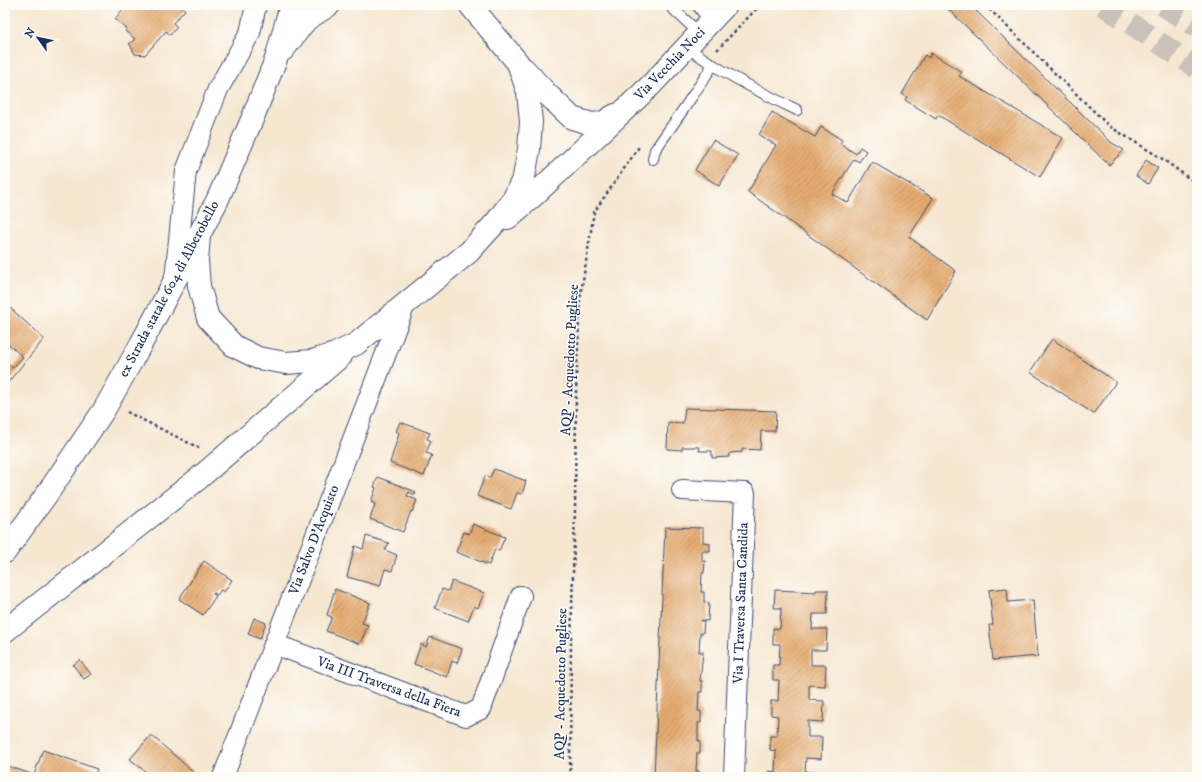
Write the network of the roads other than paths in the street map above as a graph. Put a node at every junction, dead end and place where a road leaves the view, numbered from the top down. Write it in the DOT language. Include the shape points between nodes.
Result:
graph roads {
  1 [pos="256,5"];
  2 [pos="291,5"];
  3 [pos="329,5"];
  4 [pos="461,5"];
  5 [pos="669,5"];
  6 [pos="697,5"];
  7 [pos="726,5"];
  8 [pos="476,13"];
  9 [pos="700,41"];
  10 [pos="276,59"];
  11 [pos="518,63"];
  12 [pos="713,65"];
  13 [pos="630,106"];
  14 [pos="796,110"];
  15 [pos="653,159"];
  16 [pos="199,236"];
  17 [pos="469,252"];
  18 [pos="174,283"];
  19 [pos="405,304"];
  20 [pos="356,344"];
  21 [pos="682,490"];
  22 [pos="5,552"];
  23 [pos="521,596"];
  24 [pos="5,631"];
  25 [pos="274,644"];
  26 [pos="222,777"];
  27 [pos="734,777"];
  1 -- 18 [label="street" via="250,33 218,89 186,171"];
  2 -- 10 [label="main road, ex Strada statale 604 di Alberobello"];
  3 -- 10 [label="main road" via="306,20"];
  4 -- 8 [label="main road"];
  5 -- 9 [label="lane"];
  6 -- 9 [label="lane"];
  7 -- 9 [label="main road, Via Vecchia Noci"];
  8 -- 11 [label="main road"];
  9 -- 12 [label="lane"];
  9 -- 13 [label="main road, Via Vecchia Noci"];
  10 -- 16 [label="main road, ex Strada statale 604 di Alberobello" via="254,117"];
  11 -- 13 [label="main road" via="572,118 592,124 602,123"];
  11 -- 17 [label="main road" via="528,92 531,122 524,177 514,198"];
  12 -- 14 [label="lane" via="760,93"];
  12 -- 15 [label="lane" via="655,150"];
  13 -- 17 [label="main road"];
  16 -- 18 [label="main road, ex Strada statale 604 di Alberobello"];
  16 -- 20 [label="main road" via="199,286 208,318 234,346 258,358 286,363 312,361"];
  17 -- 19 [label="main road"];
  18 -- 22 [label="main road, ex Strada statale 604 di Alberobello" via="108,403"];
  19 -- 20 [label="main road"];
  19 -- 25 [label="street, Via Salvo D'Acquisto"];
  20 -- 24 [label="main road" via="198,479"];
  21 -- 27 [label="street, Via I Traversa Santa Candida" via="745,493"];
  23 -- 25 [label="street, Via III Traversa della Fiera" via="481,708 466,716"];
  25 -- 26 [label="street, Via Salvo D'Acquisto"];
}
